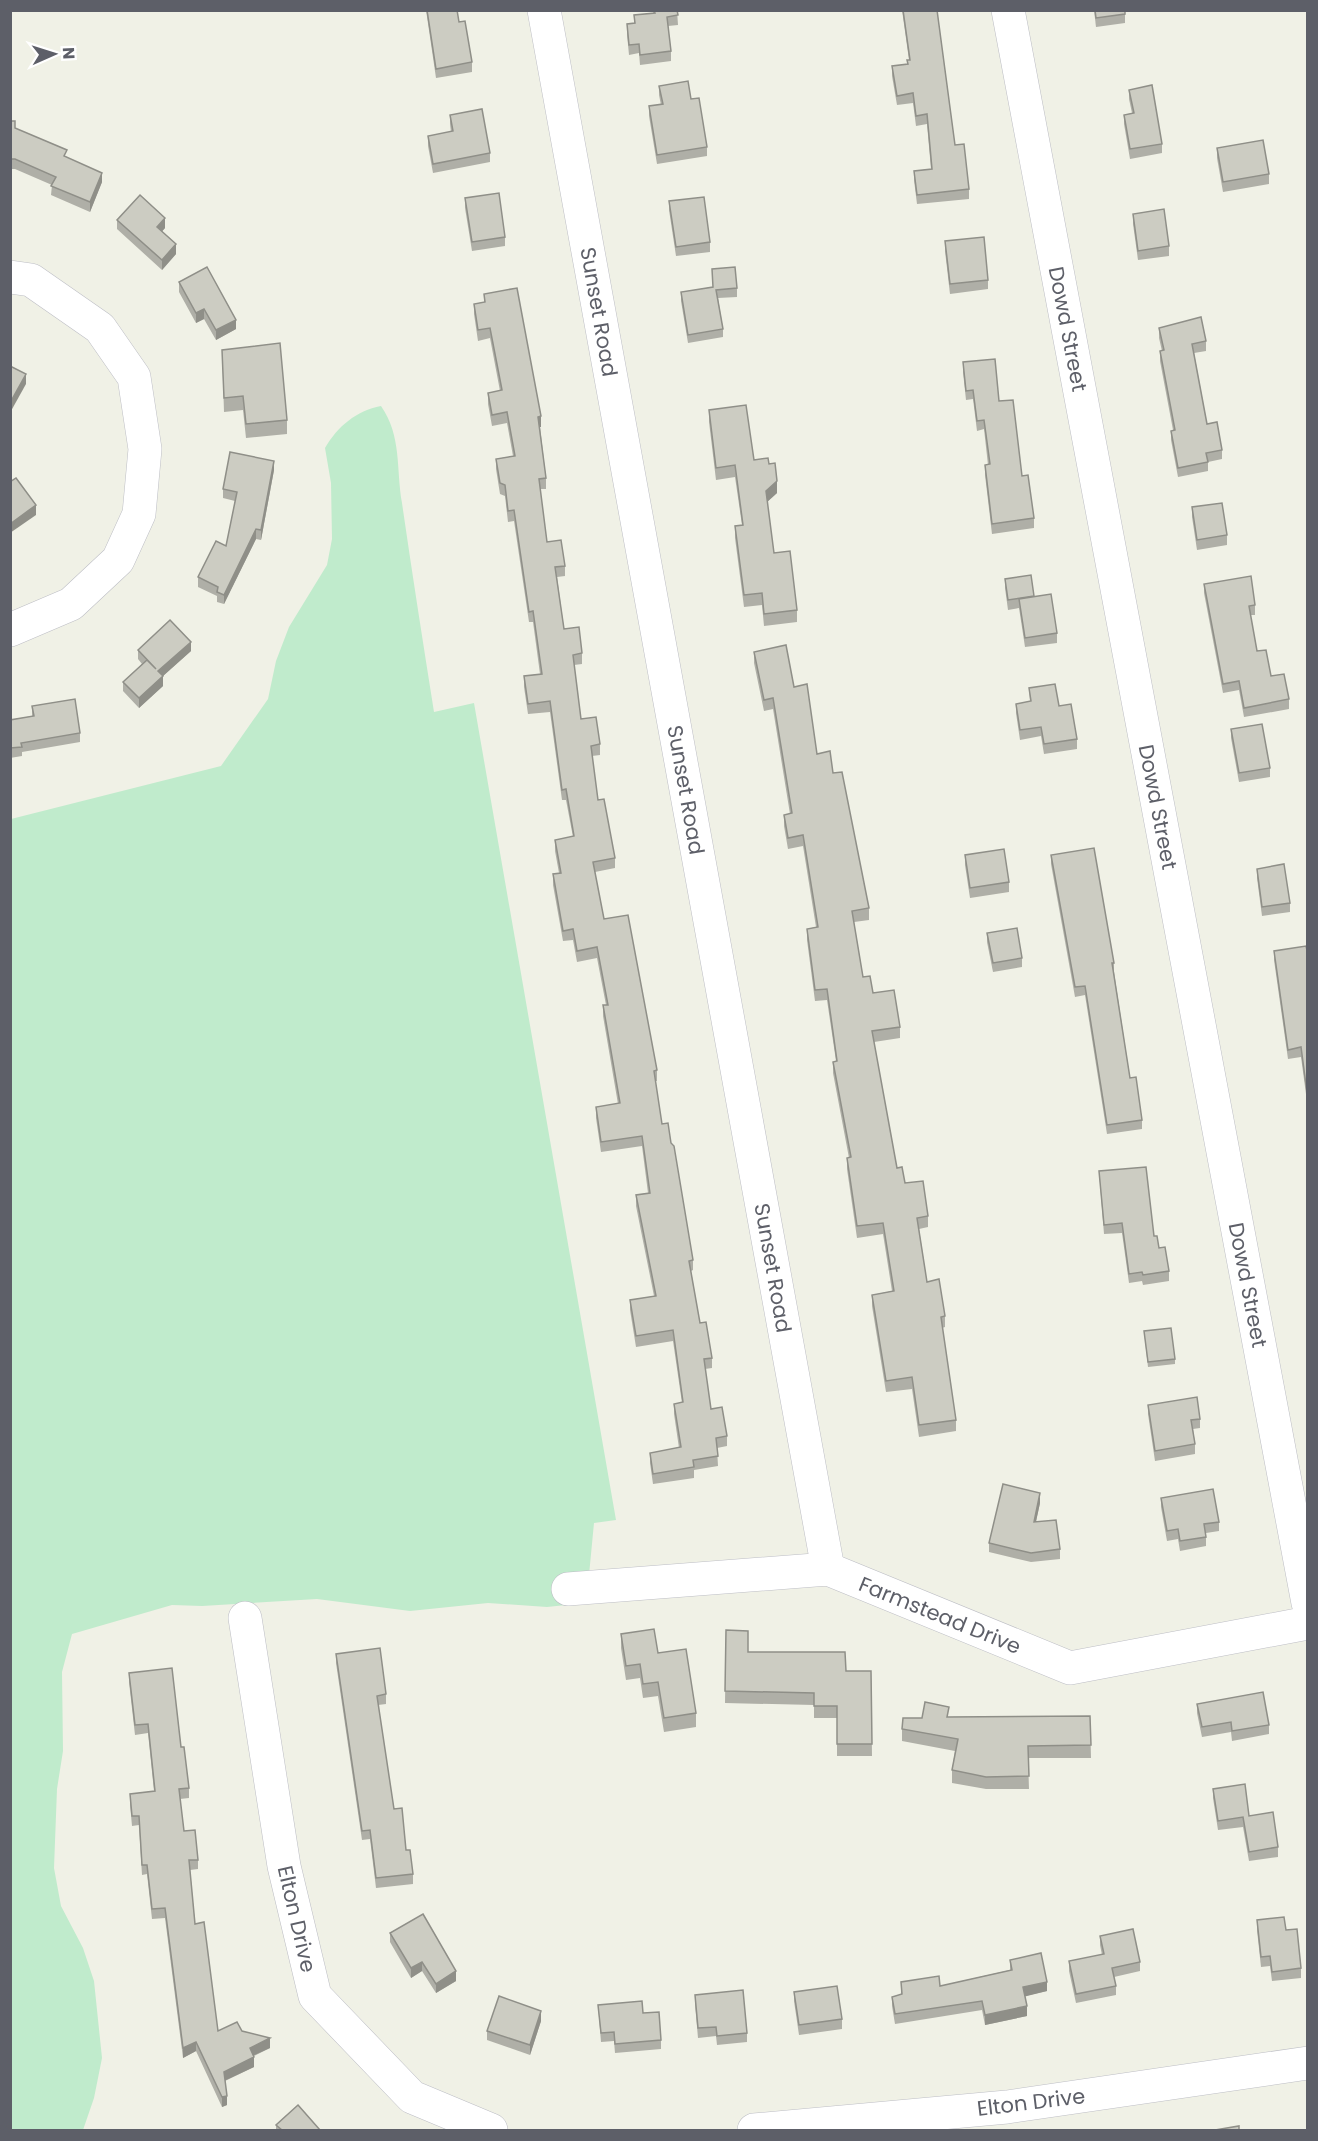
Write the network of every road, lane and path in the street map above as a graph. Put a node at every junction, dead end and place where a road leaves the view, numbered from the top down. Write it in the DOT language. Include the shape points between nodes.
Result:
graph roads {
  1 [pos="544,10"];
  2 [pos="1008,10"];
  3 [pos="10,277"];
  4 [pos="10,630"];
  5 [pos="828,1569"];
  6 [pos="568,1589"];
  7 [pos="1308,1603"];
  8 [pos="245,1618"];
  9 [pos="1308,1623"];
  10 [pos="1308,2064"];
  11 [pos="491,2130"];
  12 [pos="754,2130"];
  1 -- 5 [label="street, Sunset Road"];
  2 -- 7 [label="street, Dowd Street"];
  3 -- 4 [label="street" via="31,280 100,328 134,377 145,448 139,514 118,560 71,604"];
  5 -- 6 [label="street, Farmstead Drive"];
  5 -- 9 [label="street, Farmstead Drive" via="1070,1668"];
  8 -- 11 [label="street, Elton Drive" via="284,1866 315,1996 412,2097"];
  10 -- 12 [label="street, Elton Drive" via="1007,2107"];
}
